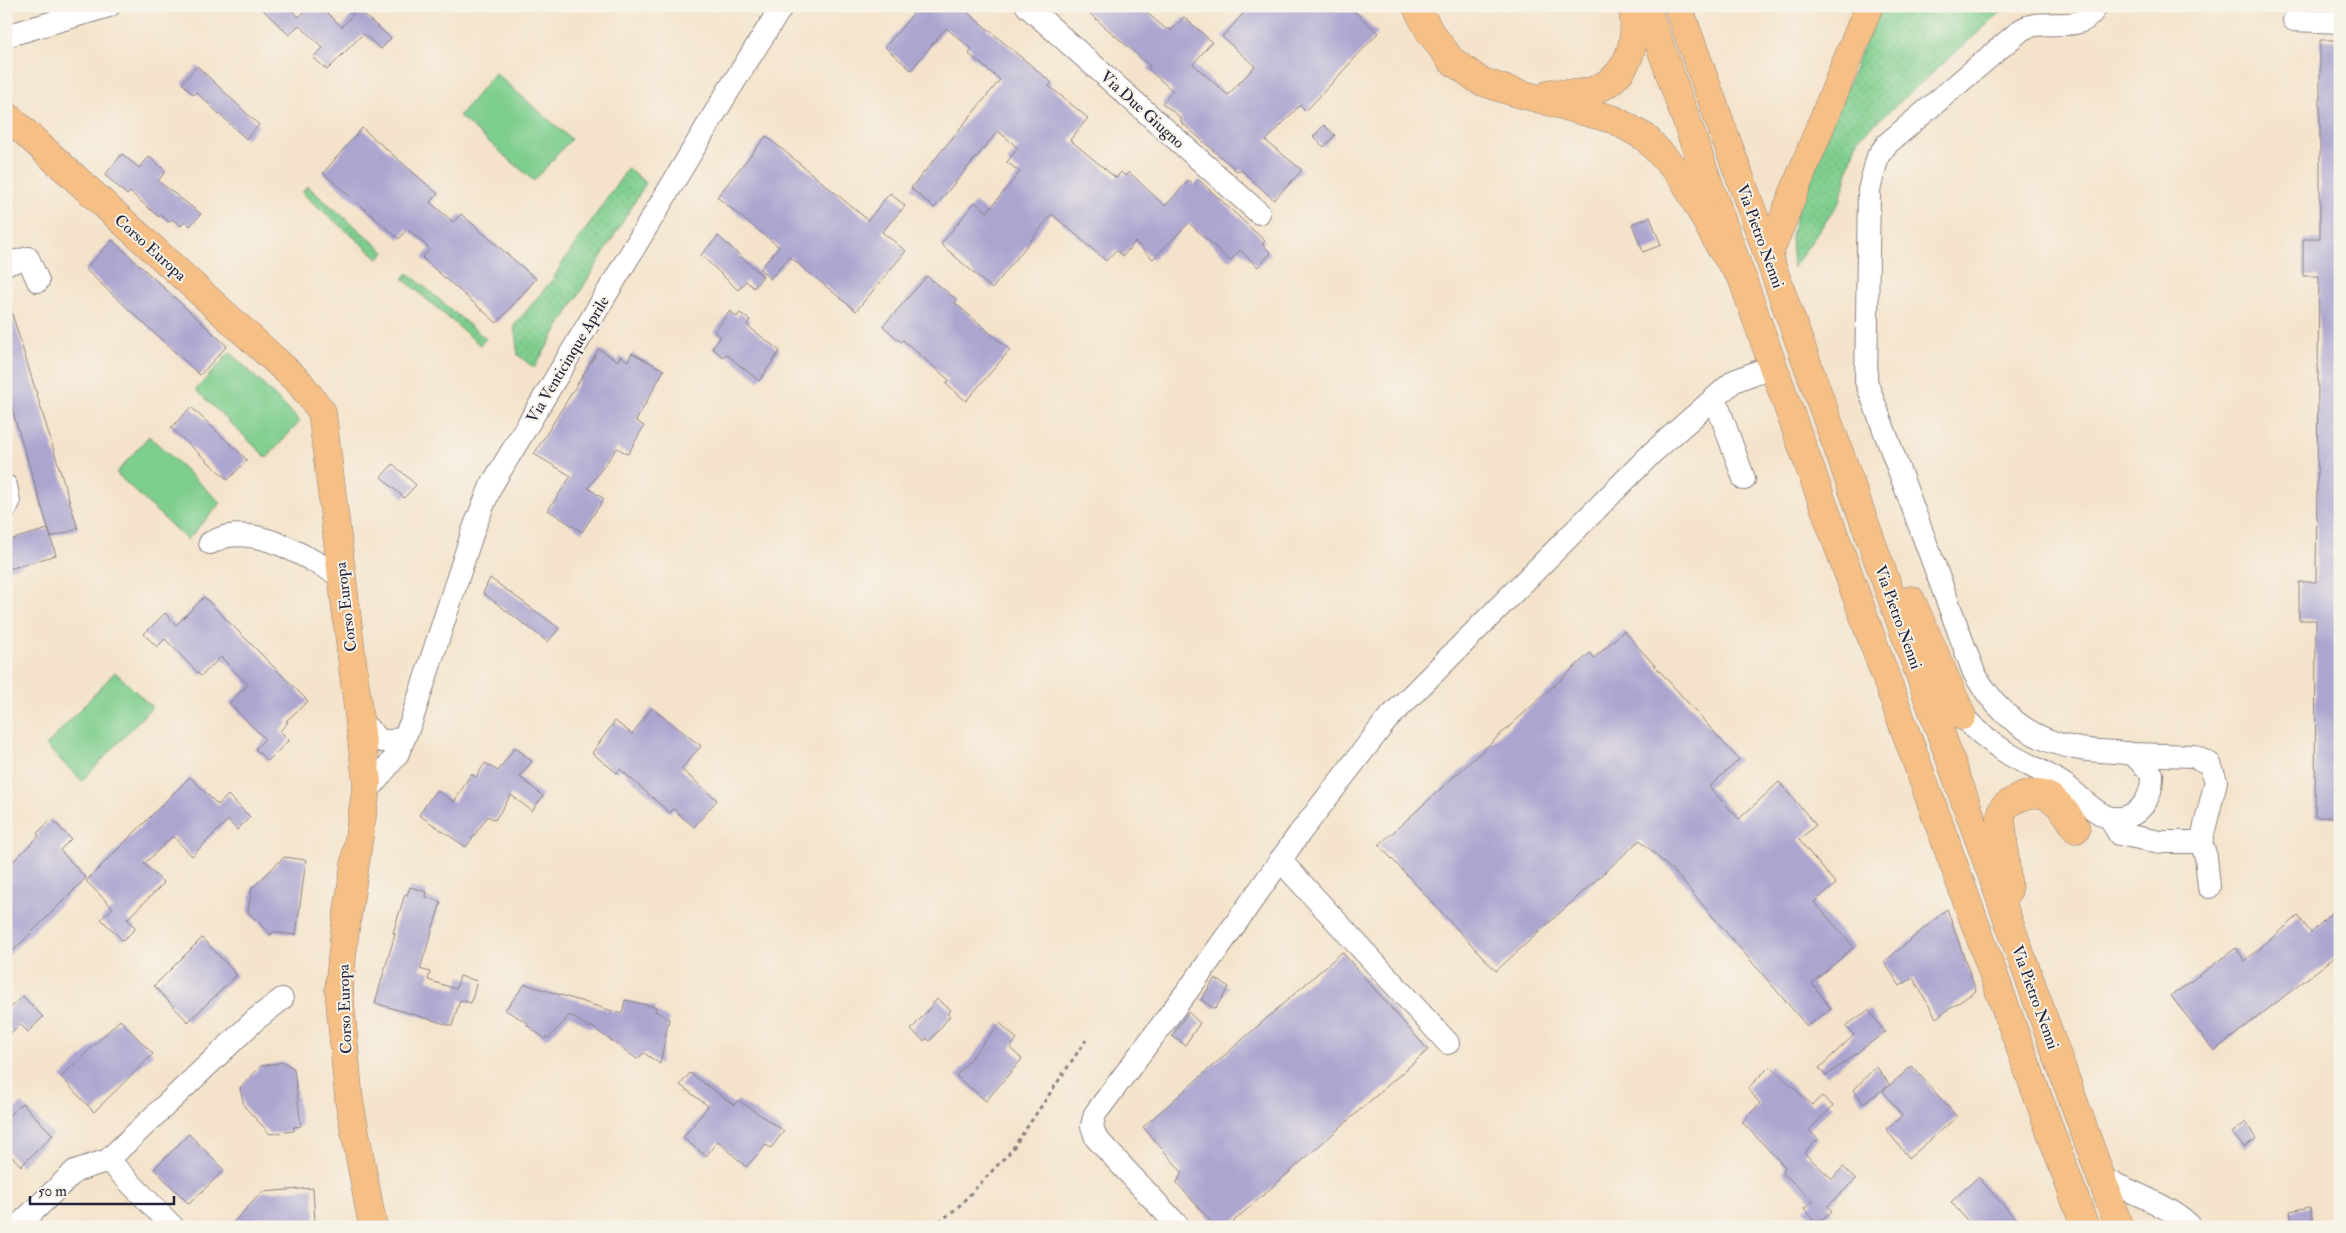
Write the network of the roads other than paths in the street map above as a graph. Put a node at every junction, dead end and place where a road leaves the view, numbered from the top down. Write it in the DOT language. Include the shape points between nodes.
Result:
graph roads {
  1 [pos="109,6"];
  2 [pos="782,6"];
  3 [pos="1027,6"];
  4 [pos="1416,6"];
  5 [pos="1632,6"];
  6 [pos="1646,6"];
  7 [pos="1678,6"];
  8 [pos="1869,6"];
  9 [pos="2096,6"];
  10 [pos="2294,20"];
  11 [pos="6,21"];
  12 [pos="2340,22"];
  13 [pos="54,23"];
  14 [pos="6,36"];
  15 [pos="1507,90"];
  16 [pos="8,115"];
  17 [pos="1259,212"];
  18 [pos="1768,256"];
  19 [pos="6,264"];
  20 [pos="1743,279"];
  21 [pos="38,281"];
  22 [pos="1773,366"];
  23 [pos="1715,398"];
  24 [pos="1832,434"];
  25 [pos="1744,480"];
  26 [pos="6,486"];
  27 [pos="6,508"];
  28 [pos="210,543"];
  29 [pos="341,576"];
  30 [pos="1962,716"];
  31 [pos="359,720"];
  32 [pos="405,736"];
  33 [pos="2133,754"];
  34 [pos="373,775"];
  35 [pos="2105,815"];
  36 [pos="2078,833"];
  37 [pos="2201,842"];
  38 [pos="1280,860"];
  39 [pos="2210,887"];
  40 [pos="2007,916"];
  41 [pos="282,999"];
  42 [pos="1448,1042"];
  43 [pos="108,1160"];
  44 [pos="2102,1178"];
  45 [pos="17,1227"];
  46 [pos="173,1227"];
  47 [pos="373,1227"];
  48 [pos="1180,1227"];
  49 [pos="2085,1227"];
  50 [pos="2119,1227"];
  51 [pos="2191,1227"];
  1 -- 13 [label="street"];
  2 -- 32 [label="street, Via Venticinque Aprile" via="491,486"];
  3 -- 17 [label="street, Via Due Giugno"];
  4 -- 15 [label="main road" via="1451,60 1480,81"];
  5 -- 15 [label="main road" via="1635,40 1624,67 1608,83 1584,93"];
  6 -- 20 [label="main road, Via Pietro Nenni"];
  7 -- 18 [label="main road, Via Pietro Nenni"];
  8 -- 18 [label="main road"];
  9 -- 33 [label="street" via="2085,21 2074,25 2028,25 1887,144 1878,156 1869,190 1866,382 1974,673 1989,697 2018,725 2055,744"];
  10 -- 12 [label="street"];
  11 -- 13 [label="street"];
  13 -- 14 [label="street"];
  15 -- 20 [label="main road" via="1615,120 1646,138 1683,178 1720,247"];
  16 -- 29 [label="main road, Corso Europa" via="299,382 322,412"];
  18 -- 24 [label="main road, Via Pietro Nenni"];
  19 -- 21 [label="street" via="28,258"];
  20 -- 22 [label="main road, Via Pietro Nenni"];
  22 -- 23 [label="street" via="1734,381"];
  22 -- 49 [label="main road, Via Pietro Nenni"];
  23 -- 25 [label="street"];
  23 -- 38 [label="street" via="1652,453 1386,722"];
  24 -- 30 [label="main road" via="1866,489"];
  24 -- 40 [label="main road, Via Pietro Nenni"];
  26 -- 27 [label="street" via="9,502"];
  28 -- 29 [label="street" via="228,536 260,538 284,545"];
  29 -- 31 [label="main road, Corso Europa"];
  30 -- 35 [label="street" via="1982,736 2065,785"];
  31 -- 32 [label="street" via="381,741"];
  31 -- 34 [label="main road, Corso Europa"];
  32 -- 34 [label="street, Via Venticinque Aprile"];
  33 -- 35 [label="street" via="2152,774 2152,788 2147,801 2137,812 2124,818"];
  33 -- 37 [label="street" via="2193,756 2210,764 2216,781"];
  34 -- 47 [label="main road, Corso Europa" via="344,938 340,989 349,1100"];
  35 -- 36 [label="street"];
  35 -- 37 [label="street" via="2119,834 2160,842"];
  36 -- 40 [label="main road" via="2058,802 2049,797 2029,794 2003,808"];
  37 -- 39 [label="street"];
  38 -- 42 [label="street"];
  38 -- 48 [label="street" via="1092,1120 1096,1138"];
  40 -- 44 [label="main road, Via Pietro Nenni"];
  41 -- 43 [label="street" via="254,1020"];
  43 -- 45 [label="street" via="75,1171"];
  43 -- 46 [label="street"];
  44 -- 50 [label="main road, Via Pietro Nenni"];
  44 -- 51 [label="street" via="2187,1221"];
}
